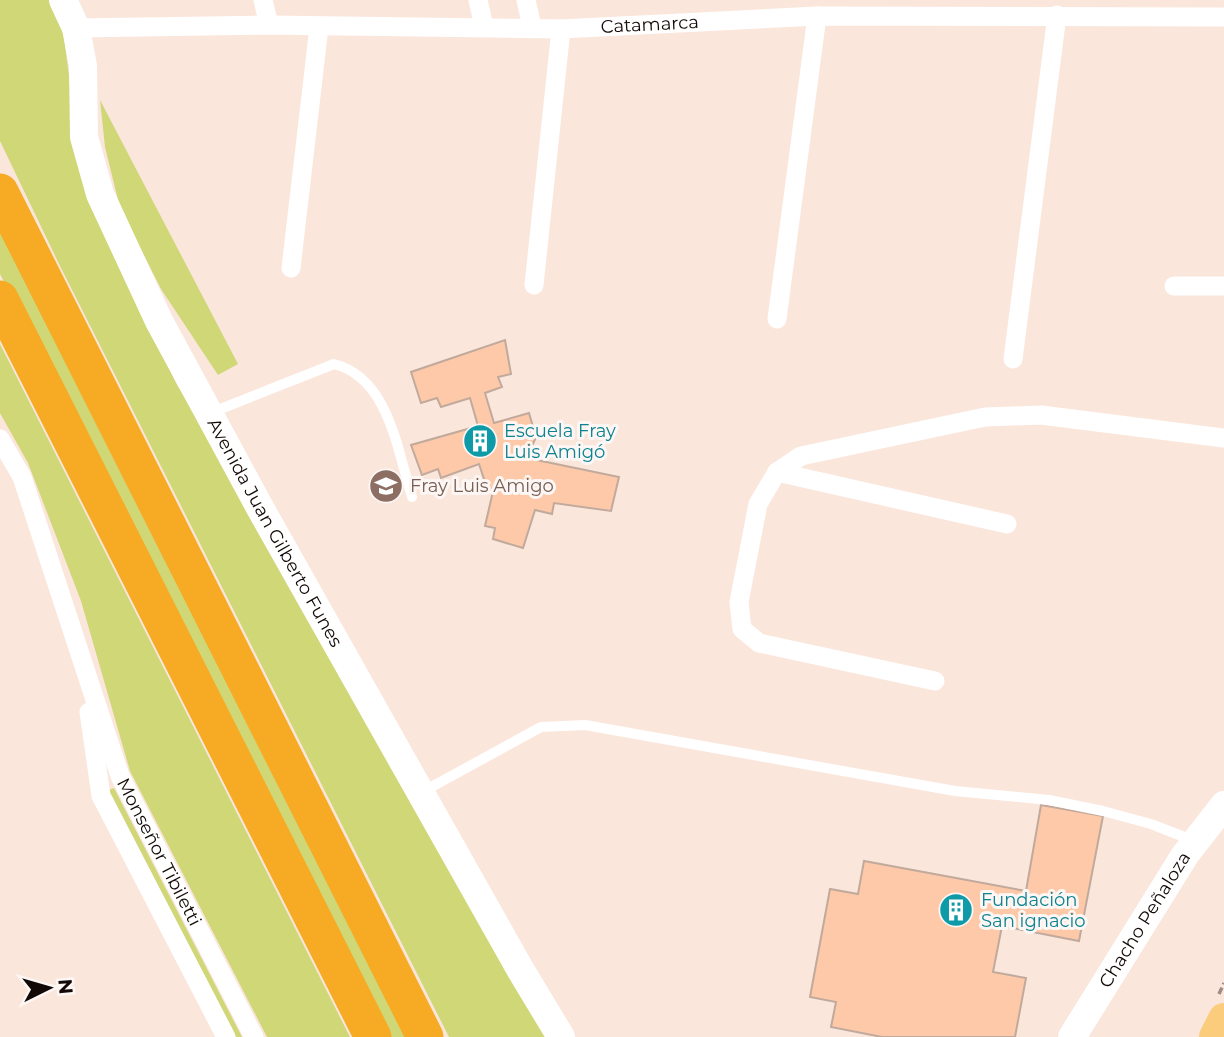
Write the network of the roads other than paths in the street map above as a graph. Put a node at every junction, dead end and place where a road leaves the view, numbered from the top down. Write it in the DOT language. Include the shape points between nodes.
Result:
graph roads {
  1 [pos="63,0"];
  2 [pos="263,0"];
  3 [pos="478,0"];
  4 [pos="526,0"];
  5 [pos="1057,15"];
  6 [pos="817,16"];
  7 [pos="1224,17"];
  8 [pos="269,25"];
  9 [pos="320,27"];
  10 [pos="484,27"];
  11 [pos="532,27"];
  12 [pos="76,28"];
  13 [pos="561,29"];
  14 [pos="0,192"];
  15 [pos="291,268"];
  16 [pos="534,285"];
  17 [pos="1174,286"];
  18 [pos="1224,286"];
  19 [pos="0,299"];
  20 [pos="777,319"];
  21 [pos="1013,359"];
  22 [pos="209,413"];
  23 [pos="1224,438"];
  24 [pos="0,439"];
  25 [pos="777,472"];
  26 [pos="412,497"];
  27 [pos="1007,524"];
  28 [pos="82,662"];
  29 [pos="936,681"];
  30 [pos="421,793"];
  31 [pos="1224,805"];
  32 [pos="1196,842"];
  33 [pos="1224,1019"];
  34 [pos="226,1037"];
  35 [pos="254,1037"];
  36 [pos="373,1037"];
  37 [pos="425,1037"];
  38 [pos="561,1037"];
  39 [pos="1072,1037"];
  40 [pos="1215,1037"];
  1 -- 12 [label="street, Avenida Juan Gilberto Funes"];
  2 -- 8 [label="street"];
  3 -- 10 [label="street"];
  4 -- 11 [label="street"];
  5 -- 6 [label="street, Catamarca"];
  5 -- 7 [label="street, Catamarca"];
  5 -- 21 [label="street"];
  6 -- 13 [label="street, Catamarca"];
  6 -- 20 [label="street"];
  8 -- 9 [label="street, Catamarca"];
  8 -- 12 [label="street, Catamarca"];
  9 -- 10 [label="street, Catamarca"];
  9 -- 15 [label="street"];
  10 -- 11 [label="street, Catamarca"];
  11 -- 13 [label="street, Catamarca"];
  12 -- 22 [label="street, Avenida Juan Gilberto Funes" via="83,66 84,137 100,194 159,321"];
  13 -- 16 [label="street"];
  14 -- 37 [label="highway"];
  17 -- 18 [label="street"];
  19 -- 36 [label="highway"];
  22 -- 26 [label="lane" via="334,363 350,368 384,408"];
  22 -- 30 [label="street, Avenida Juan Gilberto Funes"];
  23 -- 25 [label="street" via="1041,415 985,417 801,456"];
  24 -- 28 [label="street, Monseñor Tibiletti" via="22,477"];
  25 -- 27 [label="street"];
  25 -- 29 [label="street" via="758,504 739,602 743,629 759,643"];
  28 -- 34 [label="street, Monseñor Tibiletti" via="101,796"];
  28 -- 35 [label="street, Monseñor Tibiletti" via="120,776"];
  30 -- 32 [label="lane" via="541,727 585,724 955,791 1049,800 1152,824"];
  30 -- 38 [label="street, Avenida Juan Gilberto Funes"];
  31 -- 32 [label="street, Chacho Peñaloza"];
  32 -- 39 [label="street, Chacho Peñaloza"];
  33 -- 40 [label="main road"];
}
